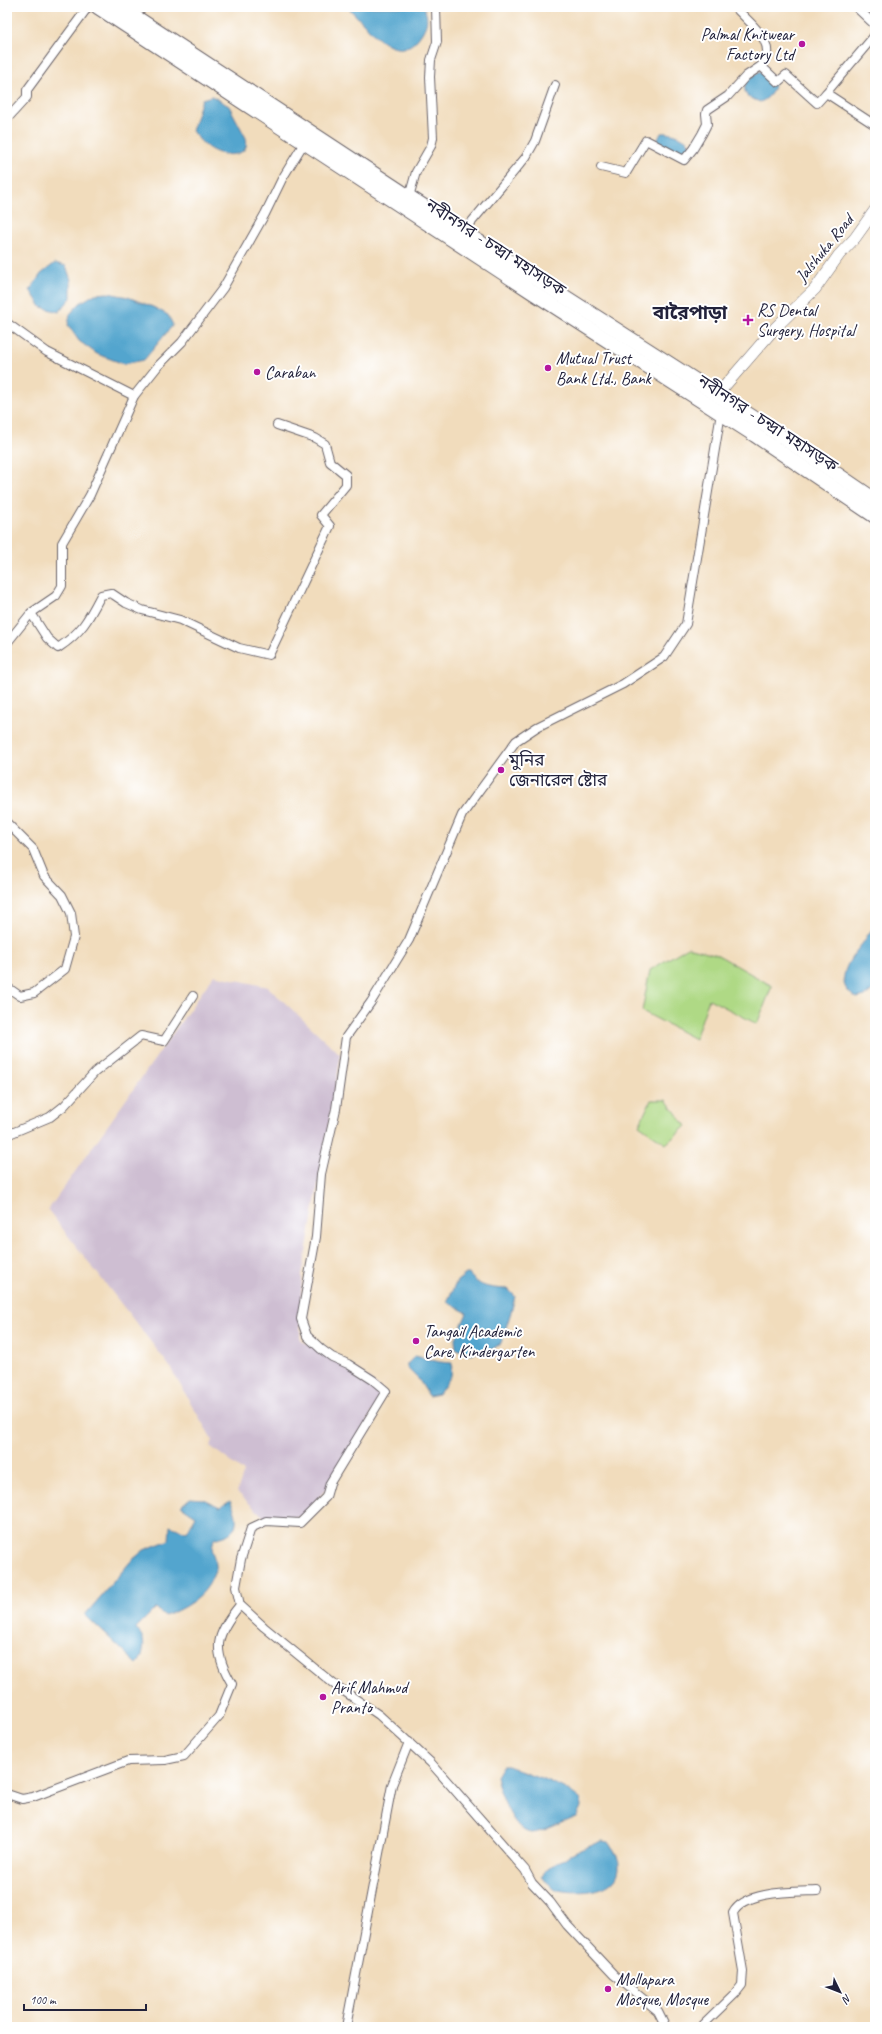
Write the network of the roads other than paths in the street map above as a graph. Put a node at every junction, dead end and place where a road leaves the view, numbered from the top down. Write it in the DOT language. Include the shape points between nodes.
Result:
graph roads {
  1 [pos="88,7"];
  2 [pos="98,7"];
  3 [pos="120,7"];
  4 [pos="436,7"];
  5 [pos="735,7"];
  6 [pos="856,7"];
  7 [pos="875,25"];
  8 [pos="875,35"];
  9 [pos="761,66"];
  10 [pos="555,85"];
  11 [pos="826,93"];
  12 [pos="7,119"];
  13 [pos="875,125"];
  14 [pos="304,143"];
  15 [pos="601,167"];
  16 [pos="409,197"];
  17 [pos="875,210"];
  18 [pos="464,231"];
  19 [pos="7,323"];
  20 [pos="717,395"];
  21 [pos="134,396"];
  22 [pos="721,413"];
  23 [pos="277,425"];
  24 [pos="875,500"];
  25 [pos="875,516"];
  26 [pos="31,613"];
  27 [pos="7,643"];
  28 [pos="7,823"];
  29 [pos="7,987"];
  30 [pos="193,996"];
  31 [pos="7,1135"];
  32 [pos="240,1604"];
  33 [pos="409,1742"];
  34 [pos="7,1794"];
  35 [pos="817,1891"];
  36 [pos="346,2027"];
  37 [pos="666,2027"];
  38 [pos="701,2027"];
  1 -- 12 [label="street" via="26,90 27,97"];
  2 -- 14 [label="highway, নবীনগর - চন্দ্রা মহাসড়ক"];
  3 -- 16 [label="highway, নবীনগর - চন্দ্রা মহাসড়ক"];
  4 -- 16 [label="street" via="437,42 431,60 430,77 433,138 416,172"];
  5 -- 9 [label="street" via="763,38 767,55"];
  6 -- 7 [label="street"];
  8 -- 11 [label="street"];
  9 -- 11 [label="street" via="778,82 786,75 817,103"];
  9 -- 15 [label="street" via="746,76 728,96 707,110 707,124 684,160 646,140 626,173"];
  10 -- 18 [label="street" via="535,141 526,157"];
  11 -- 13 [label="street"];
  14 -- 21 [label="street" via="223,288 182,342"];
  14 -- 22 [label="highway, নবীনগর - চন্দ্রা মহাসড়ক"];
  16 -- 18 [label="highway, নবীনগর - চন্দ্রা মহাসড়ক"];
  17 -- 20 [label="street, Jalshuka Road" via="815,289 775,328"];
  18 -- 20 [label="highway, নবীনগর - চন্দ্রা মহাসড়ক"];
  19 -- 21 [label="street" via="47,352"];
  20 -- 24 [label="highway, নবীনগর - চন্দ্রা মহাসড়ক"];
  21 -- 26 [label="street" via="90,495 62,543 62,586 56,596"];
  22 -- 25 [label="highway, নবীনগর - চন্দ্রা মহাসড়ক"];
  22 -- 32 [label="street" via="686,624 664,657 623,684 537,727 516,741 462,815 409,940 371,1002 346,1036 336,1109 321,1174 316,1237 301,1319 307,1336 322,1349 373,1380 386,1391 330,1482 326,1497 300,1523 266,1521 251,1528 241,1559 236,1587"];
  23 -- 26 [label="street" via="325,444 330,462 346,475 346,485 321,515 330,526 269,655 239,648 180,620 142,610 111,593 102,595 81,631 58,648 47,638"];
  26 -- 27 [label="street"];
  28 -- 29 [label="street" via="33,849 44,876 62,895 72,913 74,937 65,969 34,993 20,996"];
  30 -- 31 [label="street" via="164,1041 141,1036 95,1072 64,1106 50,1117"];
  32 -- 33 [label="street" via="335,1685 379,1714"];
  32 -- 34 [label="street" via="218,1641 220,1661 232,1684 231,1692 220,1716 184,1756 165,1760 128,1761 33,1797 22,1799"];
  33 -- 36 [label="street" via="392,1785"];
  33 -- 37 [label="street" via="525,1870 532,1884 550,1902 567,1925 604,1964 658,2011"];
  35 -- 38 [label="street" via="777,1892 752,1898 736,1908 733,1913 743,1971 742,1985"];
}
